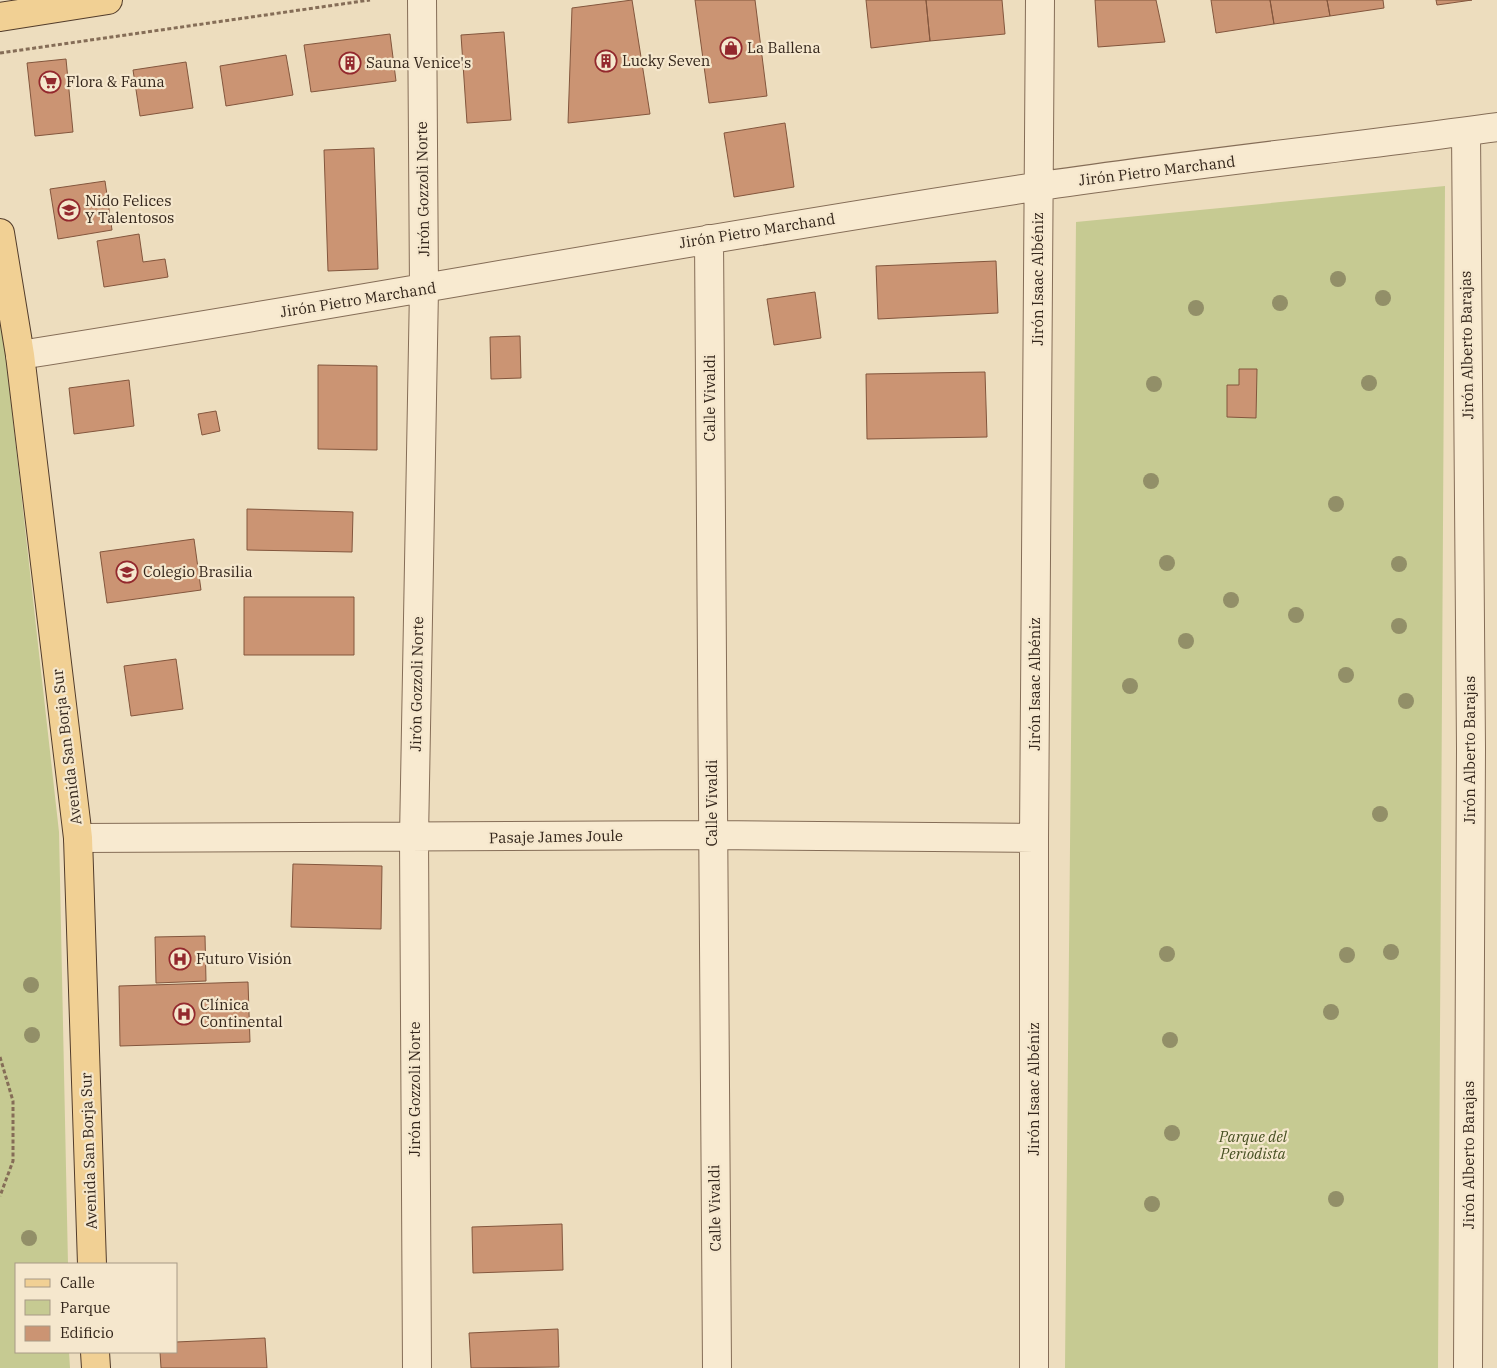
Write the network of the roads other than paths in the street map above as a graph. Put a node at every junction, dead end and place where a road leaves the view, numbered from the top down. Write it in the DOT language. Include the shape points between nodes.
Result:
graph roads {
  1 [pos="108,0"];
  2 [pos="422,0"];
  3 [pos="1040,0"];
  4 [pos="0,18"];
  5 [pos="1497,127"];
  6 [pos="1466,132"];
  7 [pos="1039,186"];
  8 [pos="0,233"];
  9 [pos="709,239"];
  10 [pos="424,289"];
  11 [pos="20,355"];
  12 [pos="712,835"];
  13 [pos="78,838"];
  14 [pos="414,838"];
  15 [pos="1034,838"];
  16 [pos="92,1263"];
  17 [pos="95,1353"];
  18 [pos="96,1368"];
  19 [pos="417,1368"];
  20 [pos="716,1368"];
  21 [pos="1034,1368"];
  22 [pos="1468,1368"];
  1 -- 4 [label="main road"];
  2 -- 10 [label="street, Jirón Gozzoli Norte"];
  3 -- 7 [label="street, Jirón Isaac Albéniz"];
  5 -- 6 [label="street, Jirón Pietro Marchand"];
  6 -- 7 [label="street, Jirón Pietro Marchand"];
  6 -- 22 [label="street, Jirón Alberto Barajas" via="1471,748"];
  7 -- 9 [label="street, Jirón Pietro Marchand"];
  7 -- 15 [label="street, Jirón Isaac Albéniz"];
  8 -- 11 [label="main road, Avenida San Borja Sur"];
  9 -- 10 [label="street, Jirón Pietro Marchand"];
  9 -- 12 [label="street, Calle Vivaldi"];
  10 -- 11 [label="street, Jirón Pietro Marchand"];
  10 -- 14 [label="street, Jirón Gozzoli Norte"];
  11 -- 13 [label="main road, Avenida San Borja Sur"];
  12 -- 14 [label="street, Pasaje James Joule"];
  12 -- 15 [label="street, Pasaje James Joule"];
  12 -- 20 [label="street, Calle Vivaldi"];
  13 -- 14 [label="street, Pasaje James Joule"];
  13 -- 16 [label="main road, Avenida San Borja Sur"];
  14 -- 19 [label="street, Jirón Gozzoli Norte"];
  15 -- 21 [label="street, Jirón Isaac Albéniz"];
  17 -- 18 [label="main road"];
}
